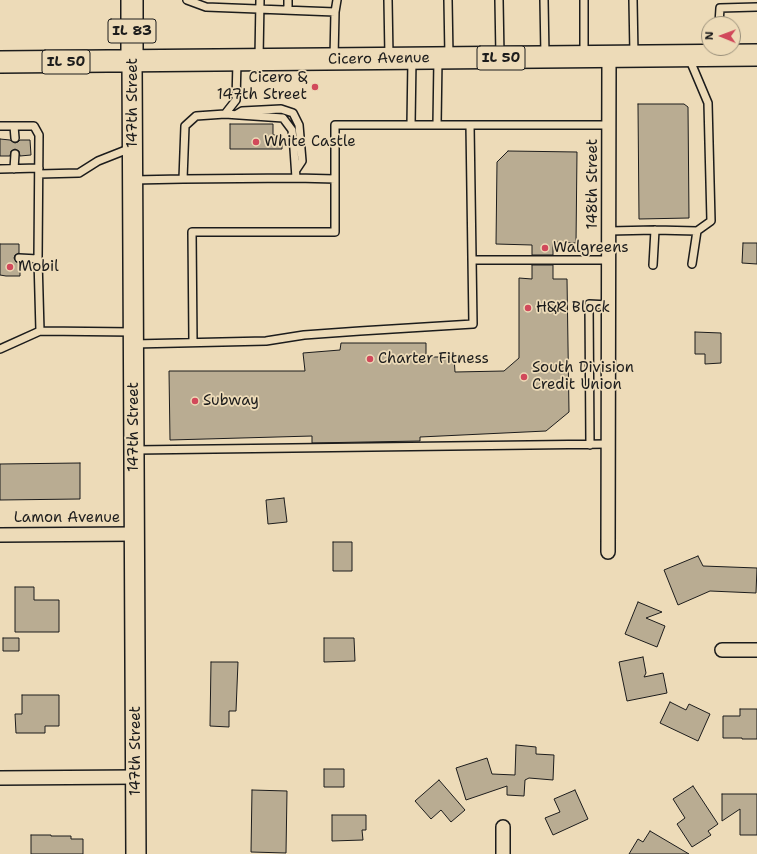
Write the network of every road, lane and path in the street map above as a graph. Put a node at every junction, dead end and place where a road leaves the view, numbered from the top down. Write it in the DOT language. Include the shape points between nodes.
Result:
graph roads {
  1 [pos="132,0"];
  2 [pos="187,0"];
  3 [pos="260,0"];
  4 [pos="288,0"];
  5 [pos="337,0"];
  6 [pos="388,0"];
  7 [pos="448,0"];
  8 [pos="499,0"];
  9 [pos="544,0"];
  10 [pos="584,0"];
  11 [pos="633,0"];
  12 [pos="723,0"];
  13 [pos="757,7"];
  14 [pos="720,8"];
  15 [pos="260,9"];
  16 [pos="288,10"];
  17 [pos="336,12"];
  18 [pos="720,16"];
  19 [pos="701,54"];
  20 [pos="741,54"];
  21 [pos="757,55"];
  22 [pos="634,56"];
  23 [pos="688,56"];
  24 [pos="546,57"];
  25 [pos="584,57"];
  26 [pos="609,57"];
  27 [pos="443,58"];
  28 [pos="500,58"];
  29 [pos="389,59"];
  30 [pos="412,59"];
  31 [pos="259,60"];
  32 [pos="334,60"];
  33 [pos="237,61"];
  34 [pos="0,62"];
  35 [pos="132,62"];
  36 [pos="225,114"];
  37 [pos="234,115"];
  38 [pos="411,125"];
  39 [pos="437,125"];
  40 [pos="470,125"];
  41 [pos="609,125"];
  42 [pos="0,126"];
  43 [pos="14,126"];
  44 [pos="15,138"];
  45 [pos="133,148"];
  46 [pos="14,154"];
  47 [pos="14,168"];
  48 [pos="0,169"];
  49 [pos="295,170"];
  50 [pos="39,171"];
  51 [pos="296,178"];
  52 [pos="335,179"];
  53 [pos="133,180"];
  54 [pos="183,180"];
  55 [pos="655,230"];
  56 [pos="609,231"];
  57 [pos="697,231"];
  58 [pos="20,258"];
  59 [pos="38,259"];
  60 [pos="472,260"];
  61 [pos="609,260"];
  62 [pos="692,264"];
  63 [pos="654,265"];
  64 [pos="609,304"];
  65 [pos="40,331"];
  66 [pos="134,338"];
  67 [pos="192,342"];
  68 [pos="0,349"];
  69 [pos="590,444"];
  70 [pos="608,444"];
  71 [pos="134,450"];
  72 [pos="135,534"];
  73 [pos="0,535"];
  74 [pos="608,552"];
  75 [pos="722,650"];
  76 [pos="757,650"];
  77 [pos="136,777"];
  78 [pos="0,778"];
  79 [pos="503,827"];
  80 [pos="136,854"];
  81 [pos="503,854"];
  1 -- 35 [label="main road, 147th Street / IL 83"];
  2 -- 15 [label="lane" via="206,7"];
  3 -- 15 [label="lane"];
  4 -- 16 [label="lane"];
  5 -- 17 [label="lane"];
  6 -- 29 [label="lane"];
  7 -- 27 [label="lane"];
  8 -- 28 [label="lane"];
  9 -- 24 [label="lane"];
  10 -- 25 [label="lane"];
  11 -- 22 [label="lane"];
  12 -- 14 [label="lane"];
  13 -- 14 [label="lane"];
  14 -- 18 [label="lane"];
  15 -- 16 [label="lane"];
  15 -- 31 [label="lane"];
  16 -- 17 [label="lane"];
  17 -- 32 [label="lane"];
  19 -- 23 [label="main road, Cicero Avenue / IL 50"];
  20 -- 21 [label="main road, Cicero Avenue / IL 50"];
  22 -- 23 [label="main road, Cicero Avenue / IL 50"];
  22 -- 26 [label="main road, Cicero Avenue / IL 50"];
  23 -- 57 [label="lane" via="708,103 711,221"];
  24 -- 25 [label="main road, Cicero Avenue / IL 50"];
  24 -- 28 [label="main road, Cicero Avenue / IL 50"];
  25 -- 26 [label="main road, Cicero Avenue / IL 50"];
  26 -- 41 [label="street, 148th Street"];
  27 -- 28 [label="main road, Cicero Avenue / IL 50"];
  27 -- 30 [label="main road, Cicero Avenue / IL 50"];
  27 -- 39 [label="lane"];
  29 -- 30 [label="main road, Cicero Avenue / IL 50"];
  29 -- 32 [label="main road, Cicero Avenue / IL 50"];
  30 -- 38 [label="lane"];
  31 -- 32 [label="main road, Cicero Avenue / IL 50"];
  31 -- 33 [label="main road, Cicero Avenue / IL 50"];
  33 -- 35 [label="main road, Cicero Avenue / IL 50"];
  33 -- 36 [label="lane" via="236,100"];
  34 -- 35 [label="main road, Cicero Avenue / IL 50"];
  35 -- 45 [label="main road, 147th Street"];
  36 -- 37 [label="lane"];
  36 -- 54 [label="lane" via="196,116 185,126"];
  37 -- 49 [label="lane" via="283,118 292,130"];
  37 -- 49 [label="lane" via="242,111 281,109 293,113 299,125 302,161"];
  38 -- 39 [label="lane"];
  38 -- 52 [label="lane" via="335,125"];
  39 -- 40 [label="lane"];
  40 -- 41 [label="lane"];
  40 -- 60 [label="lane"];
  41 -- 56 [label="street, 148th Street"];
  42 -- 43 [label="lane"];
  43 -- 44 [label="lane"];
  43 -- 50 [label="lane" via="34,126 39,135"];
  45 -- 50 [label="lane" via="98,161 79,173"];
  45 -- 53 [label="main road, 147th Street"];
  46 -- 47 [label="lane"];
  47 -- 48 [label="lane"];
  47 -- 50 [label="lane"];
  49 -- 51 [label="lane"];
  50 -- 59 [label="lane"];
  51 -- 52 [label="lane"];
  51 -- 54 [label="lane"];
  52 -- 67 [label="lane" via="335,232 192,232"];
  53 -- 54 [label="lane"];
  53 -- 66 [label="main road, 147th Street"];
  55 -- 56 [label="lane"];
  55 -- 57 [label="lane"];
  55 -- 63 [label="lane"];
  56 -- 61 [label="street, 148th Street"];
  57 -- 62 [label="lane"];
  58 -- 59 [label="lane"];
  59 -- 65 [label="lane"];
  60 -- 61 [label="lane"];
  60 -- 67 [label="lane" via="473,324 360,330 266,341"];
  61 -- 64 [label="street, 148th Street"];
  64 -- 69 [label="lane" via="589,304"];
  64 -- 70 [label="street, 148th Street"];
  65 -- 66 [label="lane"];
  65 -- 68 [label="lane"];
  66 -- 67 [label="lane"];
  66 -- 71 [label="main road, 147th Street"];
  69 -- 70 [label="lane"];
  69 -- 71 [label="lane"];
  70 -- 74 [label="street, 148th Street"];
  71 -- 72 [label="main road, 147th Street"];
  72 -- 73 [label="street, Lamon Avenue"];
  72 -- 77 [label="main road, 147th Street"];
  75 -- 76 [label="street"];
  77 -- 78 [label="street"];
  77 -- 80 [label="main road, 147th Street"];
  79 -- 81 [label="street"];
}
